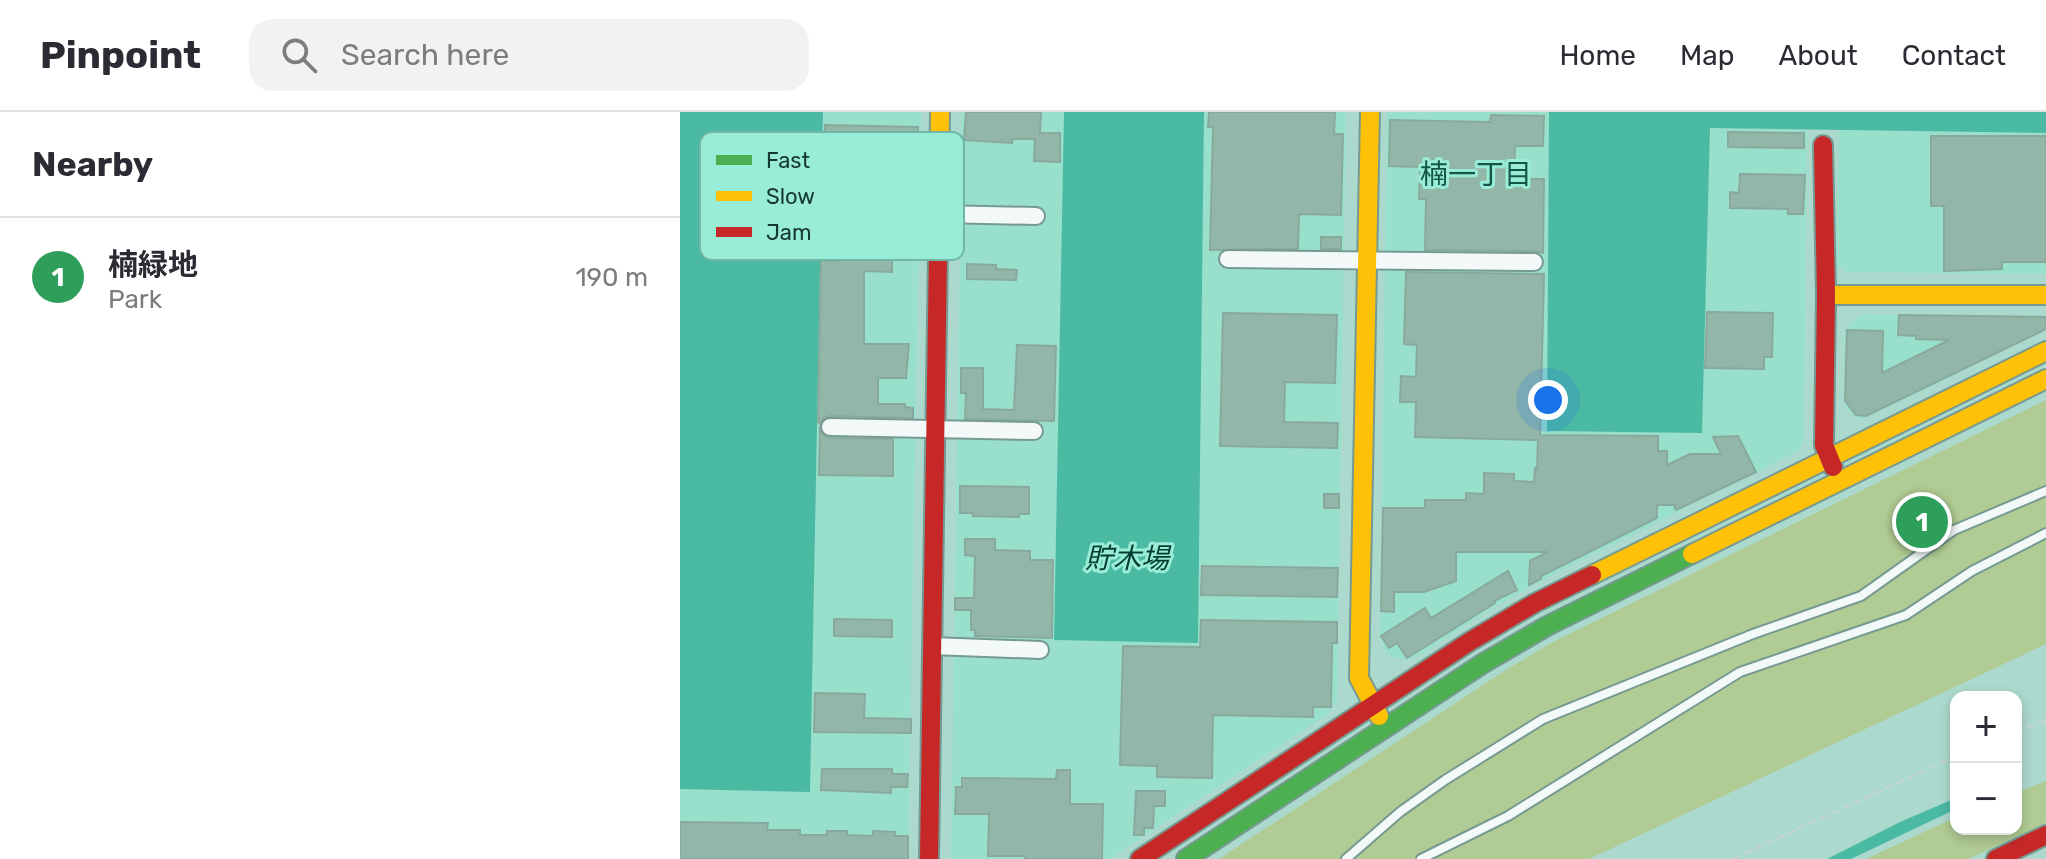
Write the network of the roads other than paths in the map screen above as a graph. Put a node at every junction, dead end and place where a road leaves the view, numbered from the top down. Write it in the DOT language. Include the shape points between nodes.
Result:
graph roads {
  1 [pos="940,112"];
  2 [pos="1370,112"];
  3 [pos="940,132"];
  4 [pos="1823,145"];
  5 [pos="964,215"];
  6 [pos="1036,216"];
  7 [pos="1228,259"];
  8 [pos="938,260"];
  9 [pos="1368,260"];
  10 [pos="1534,262"];
  11 [pos="1826,295"];
  12 [pos="2046,295"];
  13 [pos="2046,351"];
  14 [pos="2046,379"];
  15 [pos="830,427"];
  16 [pos="936,429"];
  17 [pos="1034,431"];
  18 [pos="1828,457"];
  19 [pos="1839,479"];
  20 [pos="2046,491"];
  21 [pos="2046,533"];
  22 [pos="932,646"];
  23 [pos="1040,650"];
  24 [pos="1373,705"];
  25 [pos="1386,727"];
  26 [pos="2046,835"];
  27 [pos="2026,852"];
  28 [pos="929,859"];
  29 [pos="1140,859"];
  30 [pos="1186,859"];
  31 [pos="1346,859"];
  32 [pos="1421,859"];
  33 [pos="1996,859"];
  1 -- 3 [label="street"];
  2 -- 9 [label="street"];
  4 -- 11 [label="street"];
  5 -- 6 [label="street"];
  7 -- 9 [label="street"];
  8 -- 16 [label="street"];
  9 -- 10 [label="street"];
  9 -- 24 [label="street" via="1359,678"];
  11 -- 12 [label="street"];
  11 -- 18 [label="street"];
  13 -- 18 [label="street"];
  14 -- 19 [label="street"];
  15 -- 16 [label="street"];
  16 -- 17 [label="street"];
  16 -- 22 [label="street"];
  18 -- 19 [label="street"];
  18 -- 24 [label="street" via="1535,603"];
  19 -- 25 [label="street" via="1547,626"];
  20 -- 31 [label="lane" via="1954,530 1861,596 1543,719 1411,804"];
  21 -- 32 [label="lane" via="1972,571 1906,615 1740,672 1508,816"];
  22 -- 23 [label="street"];
  22 -- 28 [label="street"];
  24 -- 25 [label="street"];
  24 -- 29 [label="street"];
  25 -- 30 [label="street"];
  26 -- 27 [label="street"];
  27 -- 33 [label="street"];
}
